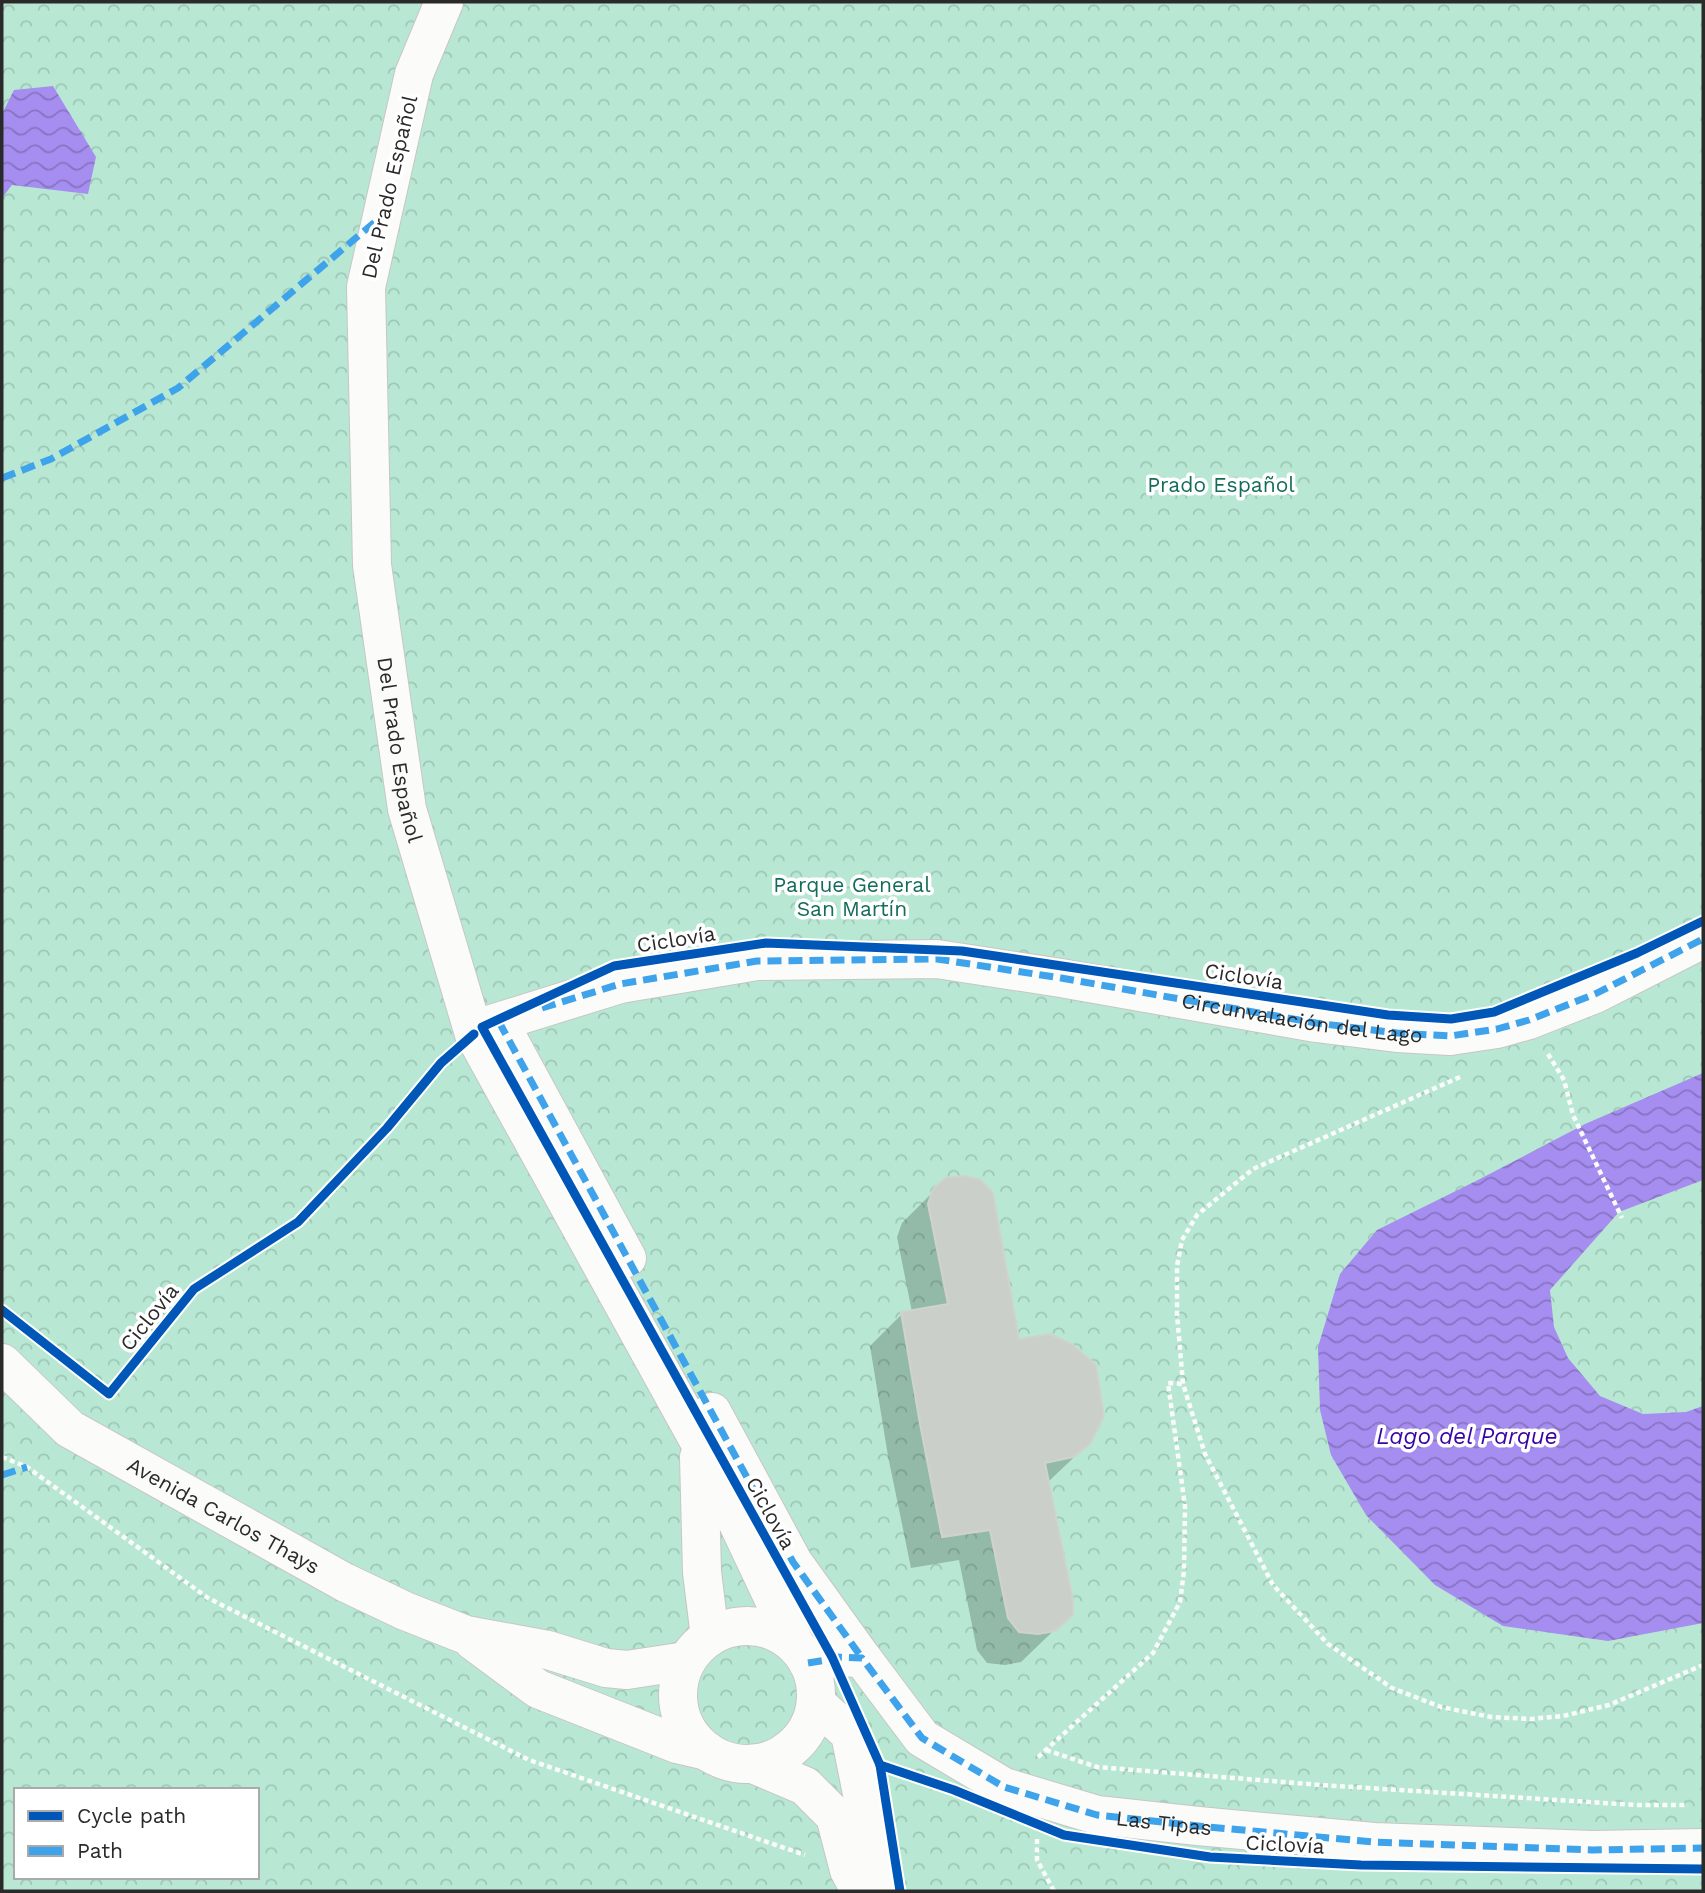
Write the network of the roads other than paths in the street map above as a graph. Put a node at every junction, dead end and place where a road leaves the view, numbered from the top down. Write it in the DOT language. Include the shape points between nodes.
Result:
graph roads {
  1 [pos="444,2"];
  2 [pos="1703,939"];
  3 [pos="486,1028"];
  4 [pos="2,1363"];
  5 [pos="699,1441"];
  6 [pos="466,1635"];
  7 [pos="698,1649"];
  8 [pos="802,1653"];
  9 [pos="862,1658"];
  10 [pos="816,1703"];
  11 [pos="707,1751"];
  12 [pos="753,1764"];
  13 [pos="1703,1848"];
  14 [pos="862,1884"];
  1 -- 3 [label="street, Del Prado Español" via="414,74 366,287 372,565 407,808"];
  2 -- 3 [label="street, Circunvalación del Lago" via="1595,994 1530,1020 1450,1036 1316,1023 937,959 757,961 620,984"];
  3 -- 5 [label="street, Del Prado Español"];
  3 -- 9 [label="street, Las Tipas" via="793,1562"];
  4 -- 6 [label="street, Avenida Carlos Thays" via="70,1429 344,1582"];
  5 -- 7 [label="street, Del Prado Español" via="702,1572"];
  5 -- 8 [label="street, Del Prado Español"];
  6 -- 7 [label="street, Avenida Carlos Thays" via="627,1670"];
  6 -- 11 [label="street, Avenida Carlos Thays" via="538,1689 677,1744"];
  7 -- 8 [label="street" via="718,1631 744,1625 772,1629"];
  7 -- 11 [label="street" via="678,1686 680,1711 690,1734"];
  8 -- 9 [label="street" via="827,1660"];
  8 -- 10 [label="street"];
  9 -- 13 [label="street, Las Tipas" via="922,1738 1020,1792 1097,1815 1374,1842 1592,1850"];
  10 -- 12 [label="street" via="802,1738 772,1760"];
  10 -- 14 [label="street" via="850,1734 877,1868"];
  11 -- 12 [label="street" via="722,1759"];
  12 -- 14 [label="street" via="805,1786 835,1816"];
}
